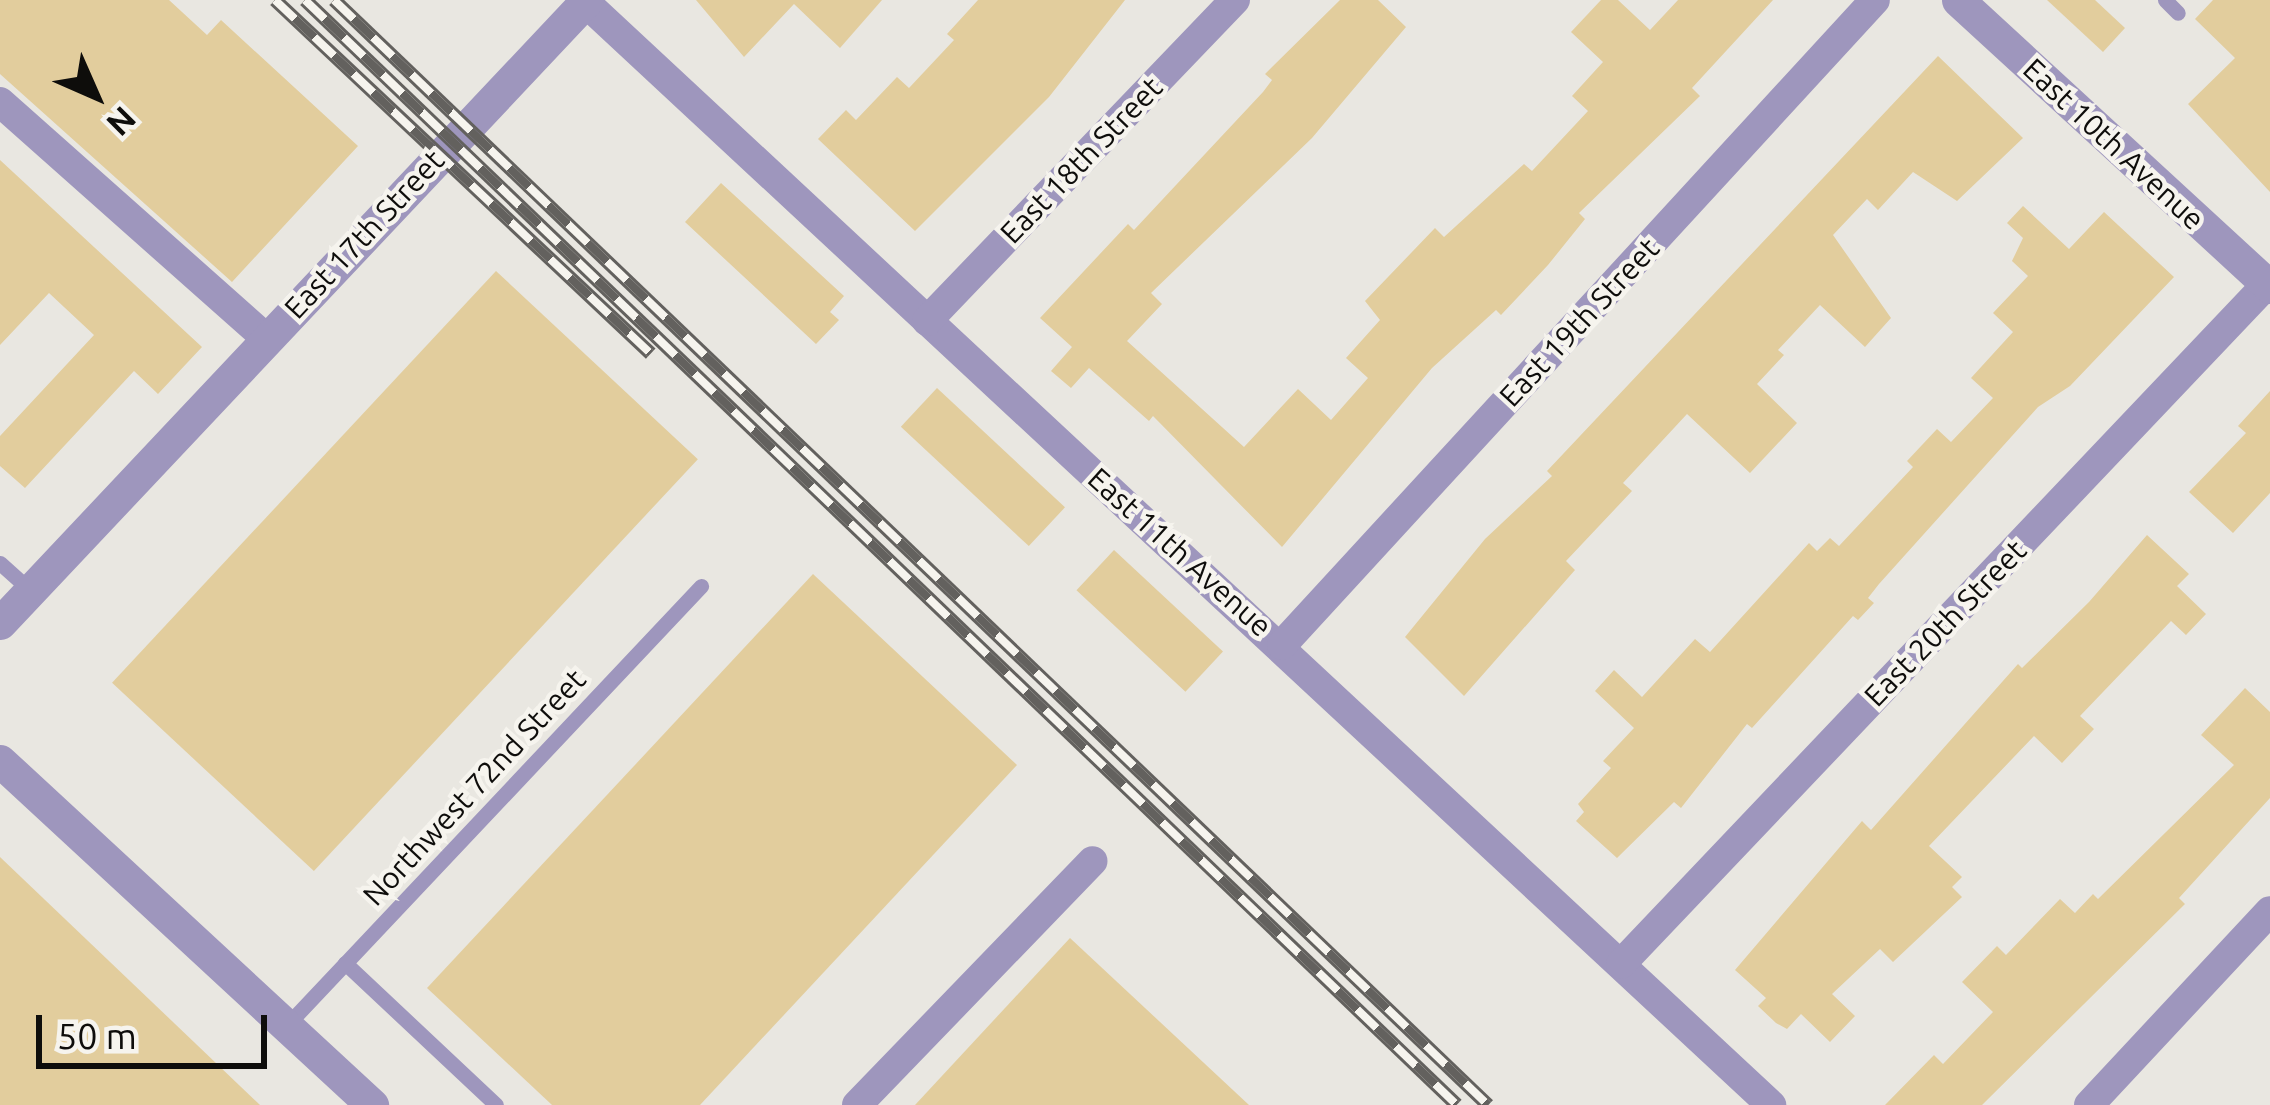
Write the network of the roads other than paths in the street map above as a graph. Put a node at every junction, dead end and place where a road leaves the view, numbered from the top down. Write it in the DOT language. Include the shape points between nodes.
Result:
graph roads {
  1 [pos="1234,0"];
  2 [pos="1875,0"];
  3 [pos="1958,0"];
  4 [pos="2165,0"];
  5 [pos="586,1"];
  6 [pos="2178,13"];
  7 [pos="0,102"];
  8 [pos="2269,284"];
  9 [pos="927,321"];
  10 [pos="266,338"];
  11 [pos="0,562"];
  12 [pos="700,586"];
  13 [pos="30,590"];
  14 [pos="0,623"];
  15 [pos="1282,644"];
  16 [pos="0,760"];
  17 [pos="1093,861"];
  18 [pos="2270,910"];
  19 [pos="345,963"];
  20 [pos="1621,964"];
  21 [pos="286,1027"];
  22 [pos="372,1105"];
  23 [pos="496,1105"];
  24 [pos="857,1105"];
  25 [pos="1771,1105"];
  26 [pos="2089,1105"];
  1 -- 9 [label="street, East 18th Street"];
  2 -- 15 [label="street, East 19th Street"];
  3 -- 8 [label="street, East 10th Avenue"];
  4 -- 6 [label="lane"];
  5 -- 9 [label="street, East 11th Avenue"];
  5 -- 10 [label="street, East 17th Street"];
  7 -- 10 [label="street"];
  8 -- 20 [label="street, East 20th Street"];
  9 -- 15 [label="street, East 11th Avenue"];
  10 -- 13 [label="street, East 17th Street"];
  11 -- 13 [label="lane"];
  12 -- 19 [label="lane, Northwest 72nd Street"];
  13 -- 14 [label="street, East 17th Street"];
  15 -- 20 [label="street, East 11th Avenue"];
  16 -- 21 [label="street"];
  17 -- 24 [label="street"];
  18 -- 26 [label="street"];
  19 -- 21 [label="lane, Northwest 72nd Street"];
  19 -- 23 [label="lane"];
  20 -- 25 [label="street, East 11th Avenue"];
  21 -- 22 [label="street"];
}
